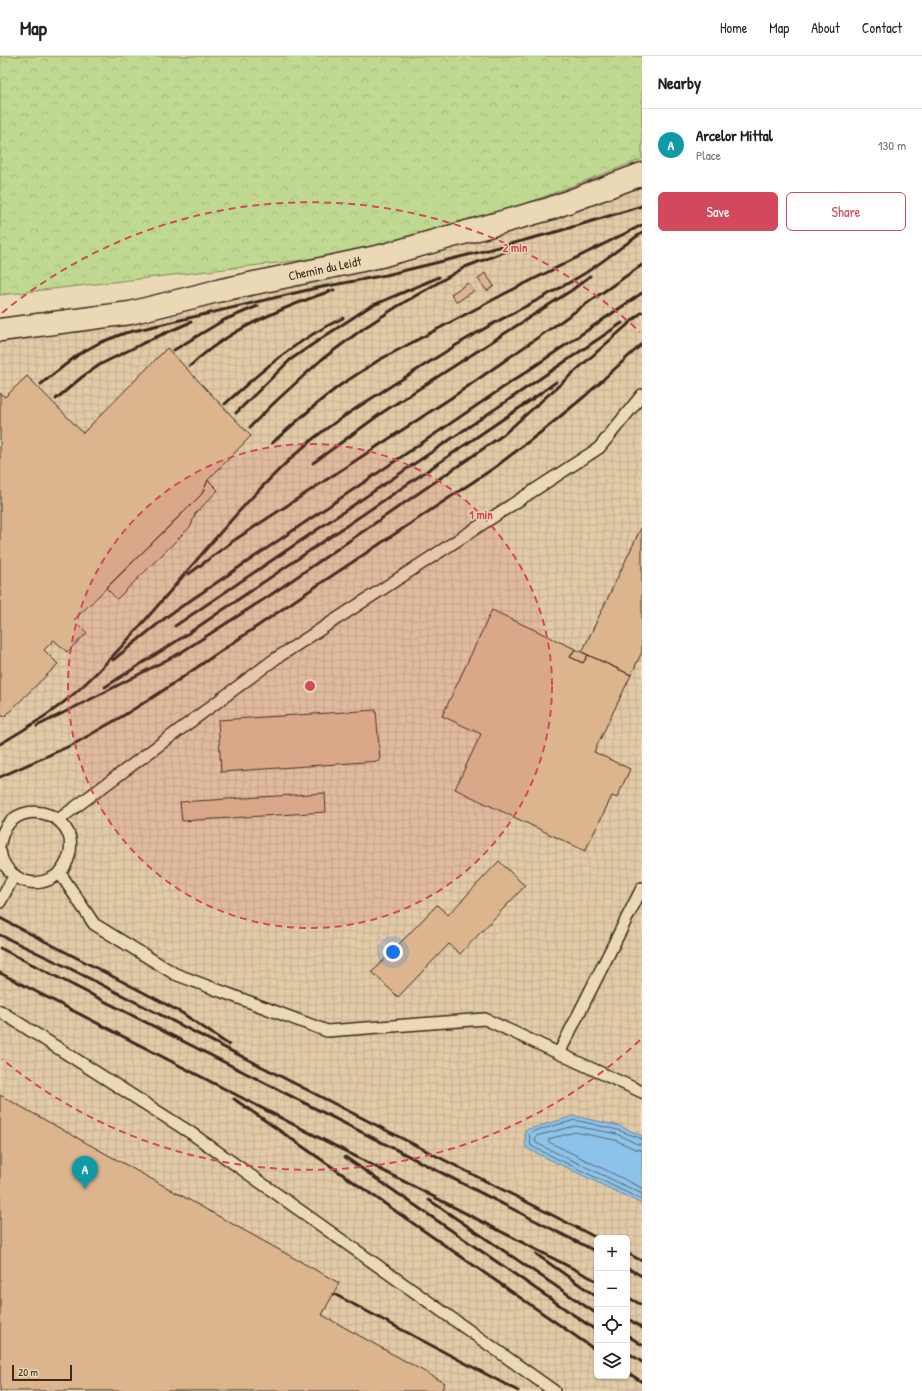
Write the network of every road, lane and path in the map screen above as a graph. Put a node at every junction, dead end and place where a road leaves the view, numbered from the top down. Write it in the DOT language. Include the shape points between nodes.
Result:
graph roads {
  1 [pos="642,174"];
  2 [pos="0,330"];
  3 [pos="642,395"];
  4 [pos="58,820"];
  5 [pos="3,825"];
  6 [pos="0,843"];
  7 [pos="0,851"];
  8 [pos="60,873"];
  9 [pos="14,876"];
  10 [pos="642,888"];
  11 [pos="0,902"];
  12 [pos="0,1011"];
  13 [pos="559,1053"];
  14 [pos="642,1092"];
  15 [pos="554,1391"];
  1 -- 2 [label="street, Chemin du Leidt" via="549,209 381,256 216,291 130,313"];
  3 -- 4 [label="lane" via="599,448 275,659"];
  4 -- 5 [label="lane" via="48,814 37,812 26,813"];
  4 -- 8 [label="lane" via="70,839 67,863"];
  5 -- 6 [label="lane"];
  7 -- 9 [label="lane" via="6,868"];
  8 -- 9 [label="lane" via="38,883 25,882"];
  8 -- 13 [label="lane" via="94,924 175,974 327,1031 485,1019"];
  9 -- 11 [label="lane"];
  10 -- 13 [label="lane"];
  12 -- 15 [label="lane" via="191,1132"];
  13 -- 14 [label="lane"];
}
